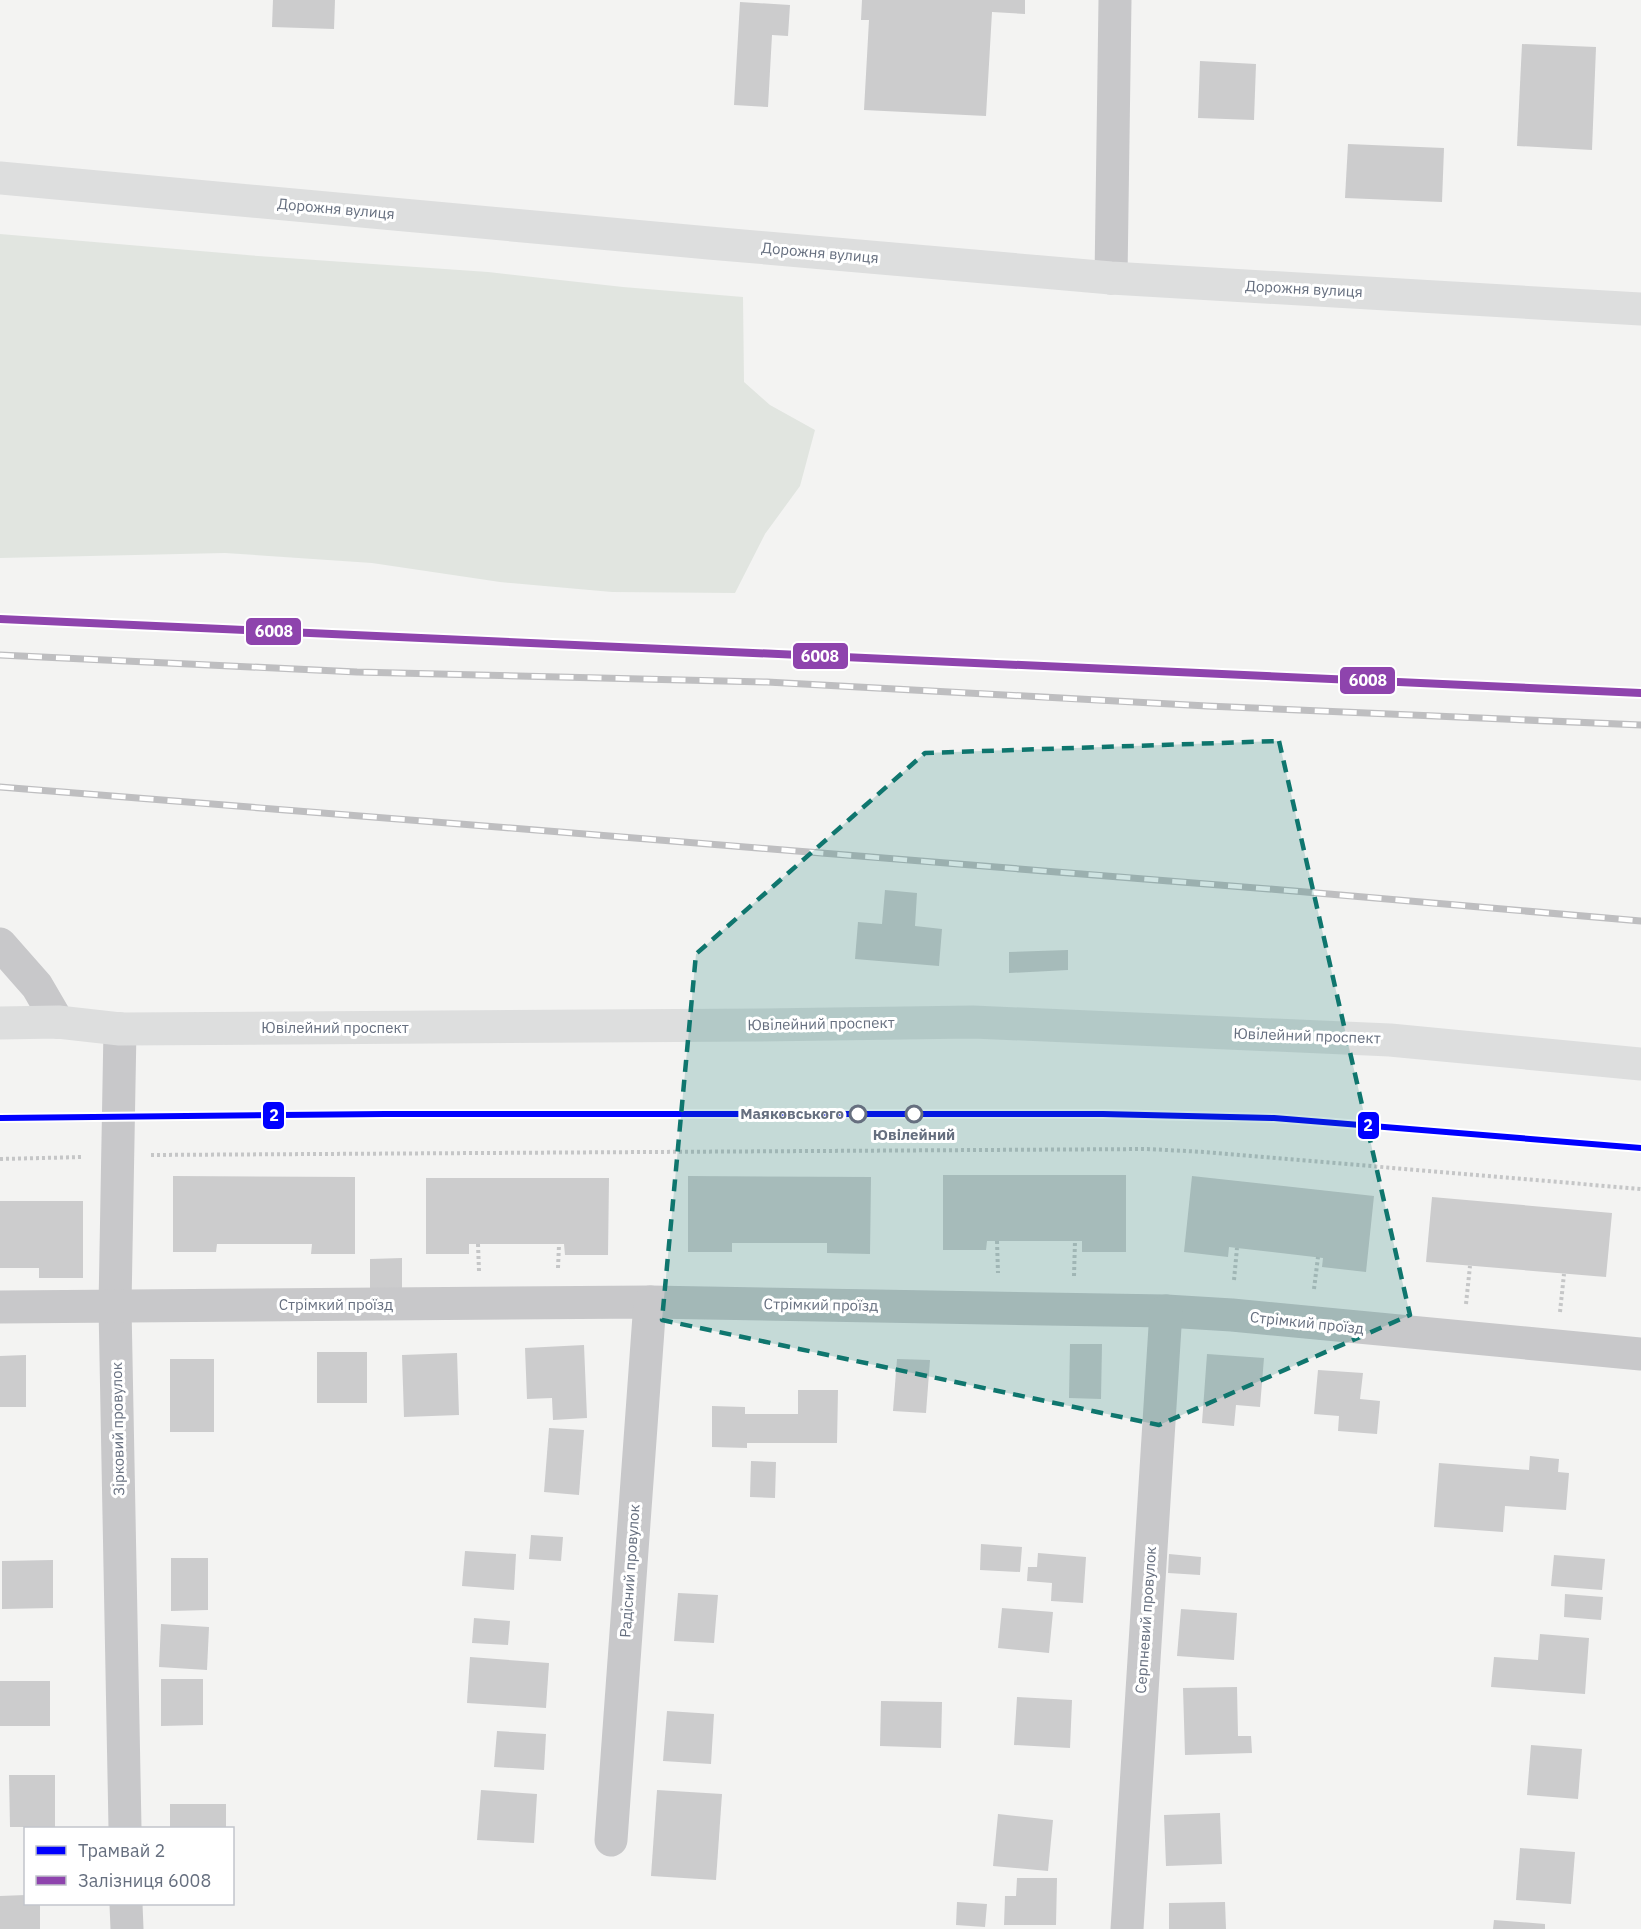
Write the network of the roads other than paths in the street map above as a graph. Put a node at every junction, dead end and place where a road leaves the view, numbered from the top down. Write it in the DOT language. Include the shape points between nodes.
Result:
graph roads {
  1 [pos="1115,0"];
  2 [pos="0,178"];
  3 [pos="1111,278"];
  4 [pos="1641,309"];
  5 [pos="0,944"];
  6 [pos="58,1022"];
  7 [pos="0,1023"];
  8 [pos="120,1029"];
  9 [pos="1641,1064"];
  10 [pos="650,1302"];
  11 [pos="115,1306"];
  12 [pos="0,1307"];
  13 [pos="1166,1311"];
  14 [pos="1641,1354"];
  15 [pos="125,1827"];
  16 [pos="611,1840"];
  17 [pos="126,1905"];
  18 [pos="127,1929"];
  19 [pos="1127,1929"];
  1 -- 3 [label="street"];
  2 -- 3 [label="main road, Дорожня вулиця"];
  3 -- 4 [label="main road, Дорожня вулиця"];
  5 -- 6 [label="street" via="37,986"];
  6 -- 7 [label="main road, Ювілейний проспект"];
  6 -- 8 [label="main road, Ювілейний проспект"];
  8 -- 9 [label="main road, Ювілейний проспект" via="973,1022 1390,1040"];
  8 -- 11 [label="street, Зірковий провулок"];
  10 -- 11 [label="street, Стрімкий проїзд"];
  10 -- 13 [label="street, Стрімкий проїзд"];
  10 -- 16 [label="street, Радісний провулок"];
  11 -- 12 [label="street, Стрімкий проїзд"];
  11 -- 15 [label="street, Зірковий провулок"];
  13 -- 14 [label="street, Стрімкий проїзд"];
  13 -- 19 [label="street, Серпневий провулок"];
  17 -- 18 [label="street"];
}
